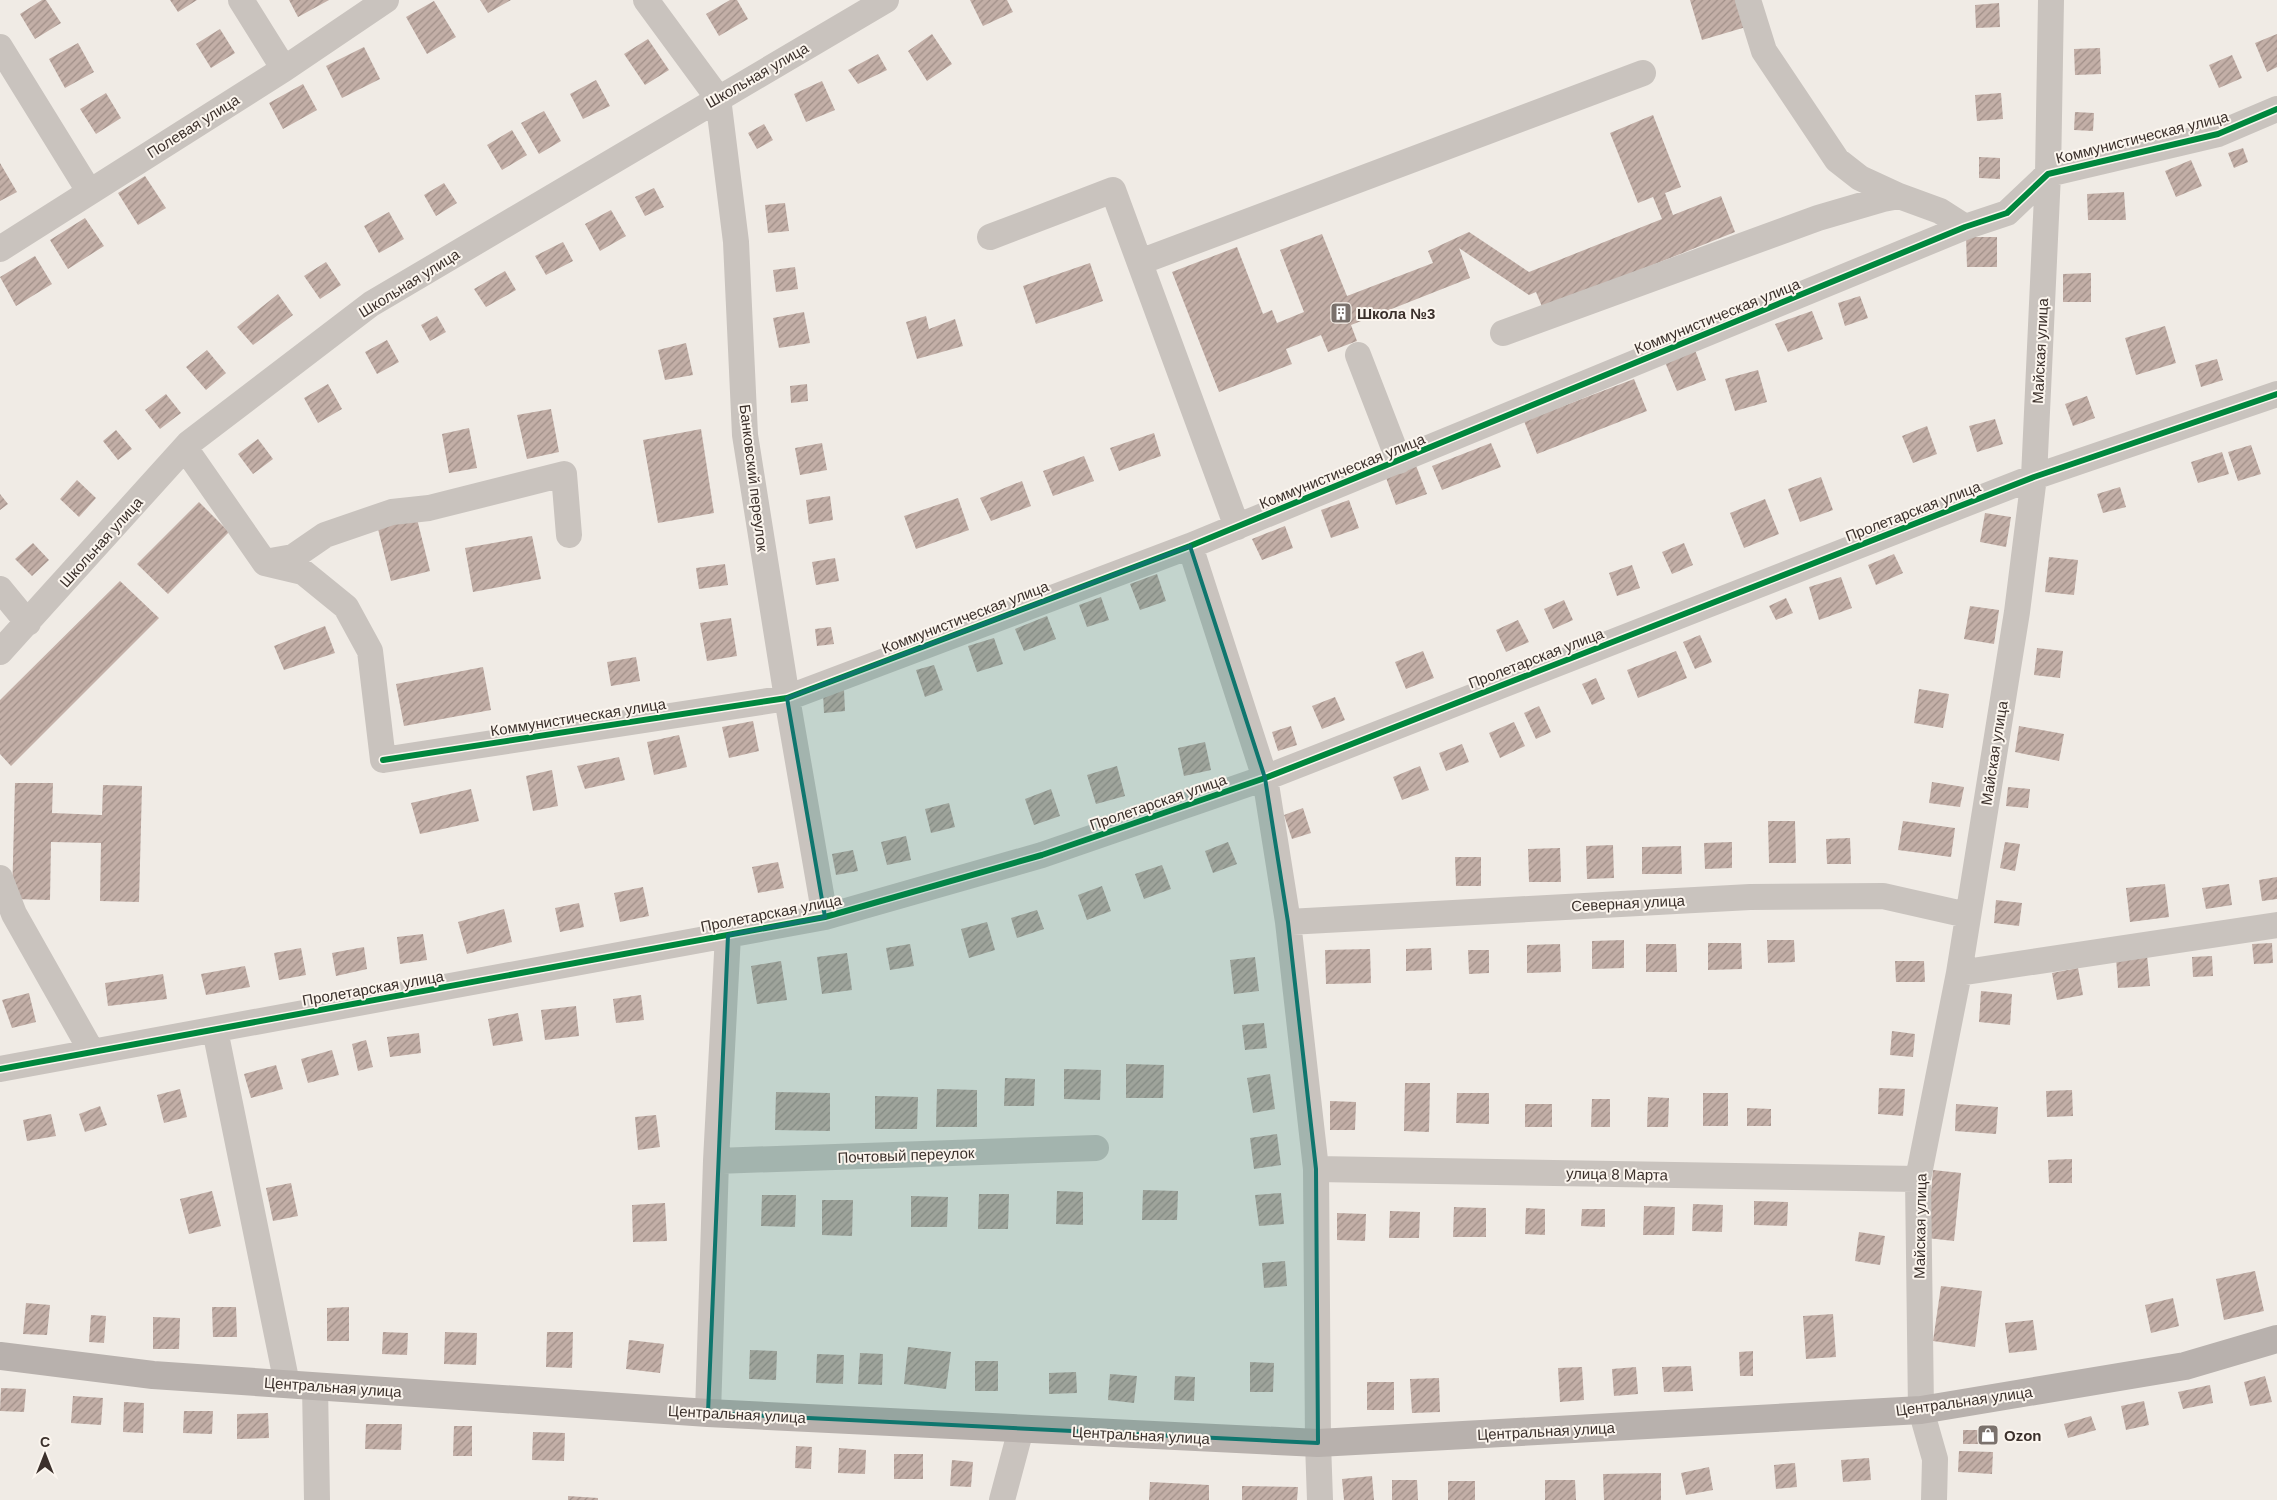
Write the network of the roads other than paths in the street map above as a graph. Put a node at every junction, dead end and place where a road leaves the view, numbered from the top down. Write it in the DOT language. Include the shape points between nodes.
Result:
graph roads {
  1 [pos="241,0"];
  2 [pos="386,0"];
  3 [pos="646,0"];
  4 [pos="886,0"];
  5 [pos="1748,0"];
  6 [pos="2051,0"];
  7 [pos="0,47"];
  8 [pos="284,69"];
  9 [pos="1643,73"];
  10 [pos="718,98"];
  11 [pos="2277,109"];
  12 [pos="2048,174"];
  13 [pos="89,191"];
  14 [pos="1899,196"];
  15 [pos="1965,227"];
  16 [pos="990,237"];
  17 [pos="0,249"];
  18 [pos="1140,262"];
  19 [pos="1503,333"];
  20 [pos="1358,355"];
  21 [pos="2277,394"];
  22 [pos="184,448"];
  23 [pos="1399,461"];
  24 [pos="2034,477"];
  25 [pos="1237,527"];
  26 [pos="569,535"];
  27 [pos="1190,546"];
  28 [pos="265,563"];
  29 [pos="0,589"];
  30 [pos="28,623"];
  31 [pos="0,652"];
  32 [pos="786,698"];
  33 [pos="1265,778"];
  34 [pos="0,878"];
  35 [pos="1967,915"];
  36 [pos="825,917"];
  37 [pos="1288,922"];
  38 [pos="2277,925"];
  39 [pos="728,935"];
  40 [pos="1959,973"];
  41 [pos="216,1030"];
  42 [pos="92,1052"];
  43 [pos="0,1069"];
  44 [pos="1096,1148"];
  45 [pos="716,1161"];
  46 [pos="1316,1169"];
  47 [pos="1918,1180"];
  48 [pos="2277,1340"];
  49 [pos="0,1356"];
  50 [pos="287,1384"];
  51 [pos="315,1386"];
  52 [pos="1921,1410"];
  53 [pos="708,1413"];
  54 [pos="1021,1429"];
  55 [pos="1318,1443"];
  56 [pos="318,1500"];
  57 [pos="1002,1500"];
  58 [pos="1320,1500"];
  59 [pos="1934,1500"];
  1 -- 8 [label="street"];
  2 -- 8 [label="street, Полевая улица"];
  3 -- 10 [label="street, Банковский переулок"];
  4 -- 10 [label="street, Школьная улица"];
  5 -- 14 [label="street" via="1764,50 1837,160 1860,178"];
  6 -- 12 [label="street, Майская улица"];
  7 -- 13 [label="street"];
  8 -- 13 [label="street, Полевая улица"];
  9 -- 18 [label="street"];
  10 -- 22 [label="street, Школьная улица" via="371,304"];
  10 -- 32 [label="street, Банковский переулок" via="736,242 745,435"];
  11 -- 12 [label="street, Коммунистическая улица" via="2218,134"];
  12 -- 15 [label="street, Коммунистическая улица" via="2007,213"];
  12 -- 24 [label="street, Майская улица"];
  13 -- 17 [label="street, Полевая улица"];
  14 -- 15 [label="street" via="1940,211"];
  14 -- 19 [label="street" via="1818,218"];
  15 -- 23 [label="street, Коммунистическая улица"];
  16 -- 18 [label="street" via="1113,190"];
  18 -- 25 [label="street"];
  20 -- 23 [label="street"];
  21 -- 24 [label="street, Пролетарская улица"];
  22 -- 28 [label="street"];
  22 -- 30 [label="street, Школьная улица"];
  23 -- 25 [label="street, Коммунистическая улица"];
  24 -- 33 [label="street, Пролетарская улица"];
  24 -- 35 [label="street, Майская улица" via="2017,612"];
  25 -- 27 [label="street, Коммунистическая улица"];
  26 -- 28 [label="street" via="564,474 429,508 392,512 325,535 293,557"];
  27 -- 32 [label="street, Коммунистическая улица"];
  27 -- 33 [label="street"];
  28 -- 32 [label="street, Коммунистическая улица" via="303,572 346,608 370,651 383,760"];
  29 -- 30 [label="street"];
  30 -- 31 [label="street, Школьная улица"];
  32 -- 36 [label="street, Банковский переулок"];
  33 -- 36 [label="street, Пролетарская улица" via="1042,855"];
  33 -- 37 [label="street"];
  34 -- 42 [label="street" via="14,914"];
  35 -- 37 [label="street, Северная улица" via="1882,896 1750,897"];
  35 -- 40 [label="street, Майская улица"];
  36 -- 39 [label="street, Пролетарская улица"];
  37 -- 46 [label="street"];
  38 -- 40 [label="street"];
  39 -- 41 [label="street, Пролетарская улица"];
  39 -- 45 [label="street"];
  40 -- 47 [label="street, Майская улица"];
  41 -- 42 [label="street, Пролетарская улица"];
  41 -- 50 [label="street"];
  42 -- 43 [label="street, Пролетарская улица"];
  44 -- 45 [label="street, Почтовый переулок"];
  45 -- 53 [label="street"];
  46 -- 47 [label="street, улица 8 Марта"];
  46 -- 55 [label="street"];
  47 -- 52 [label="street, Майская улица"];
  48 -- 52 [label="main road, Центральная улица" via="2185,1366"];
  49 -- 50 [label="main road, Центральная улица" via="153,1375"];
  50 -- 51 [label="main road, Центральная улица"];
  51 -- 53 [label="main road, Центральная улица"];
  51 -- 56 [label="street"];
  52 -- 55 [label="main road, Центральная улица"];
  52 -- 59 [label="street, Майская улица" via="1935,1459"];
  53 -- 54 [label="main road, Центральная улица"];
  54 -- 55 [label="main road, Центральная улица"];
  54 -- 57 [label="street"];
  55 -- 58 [label="street"];
}
